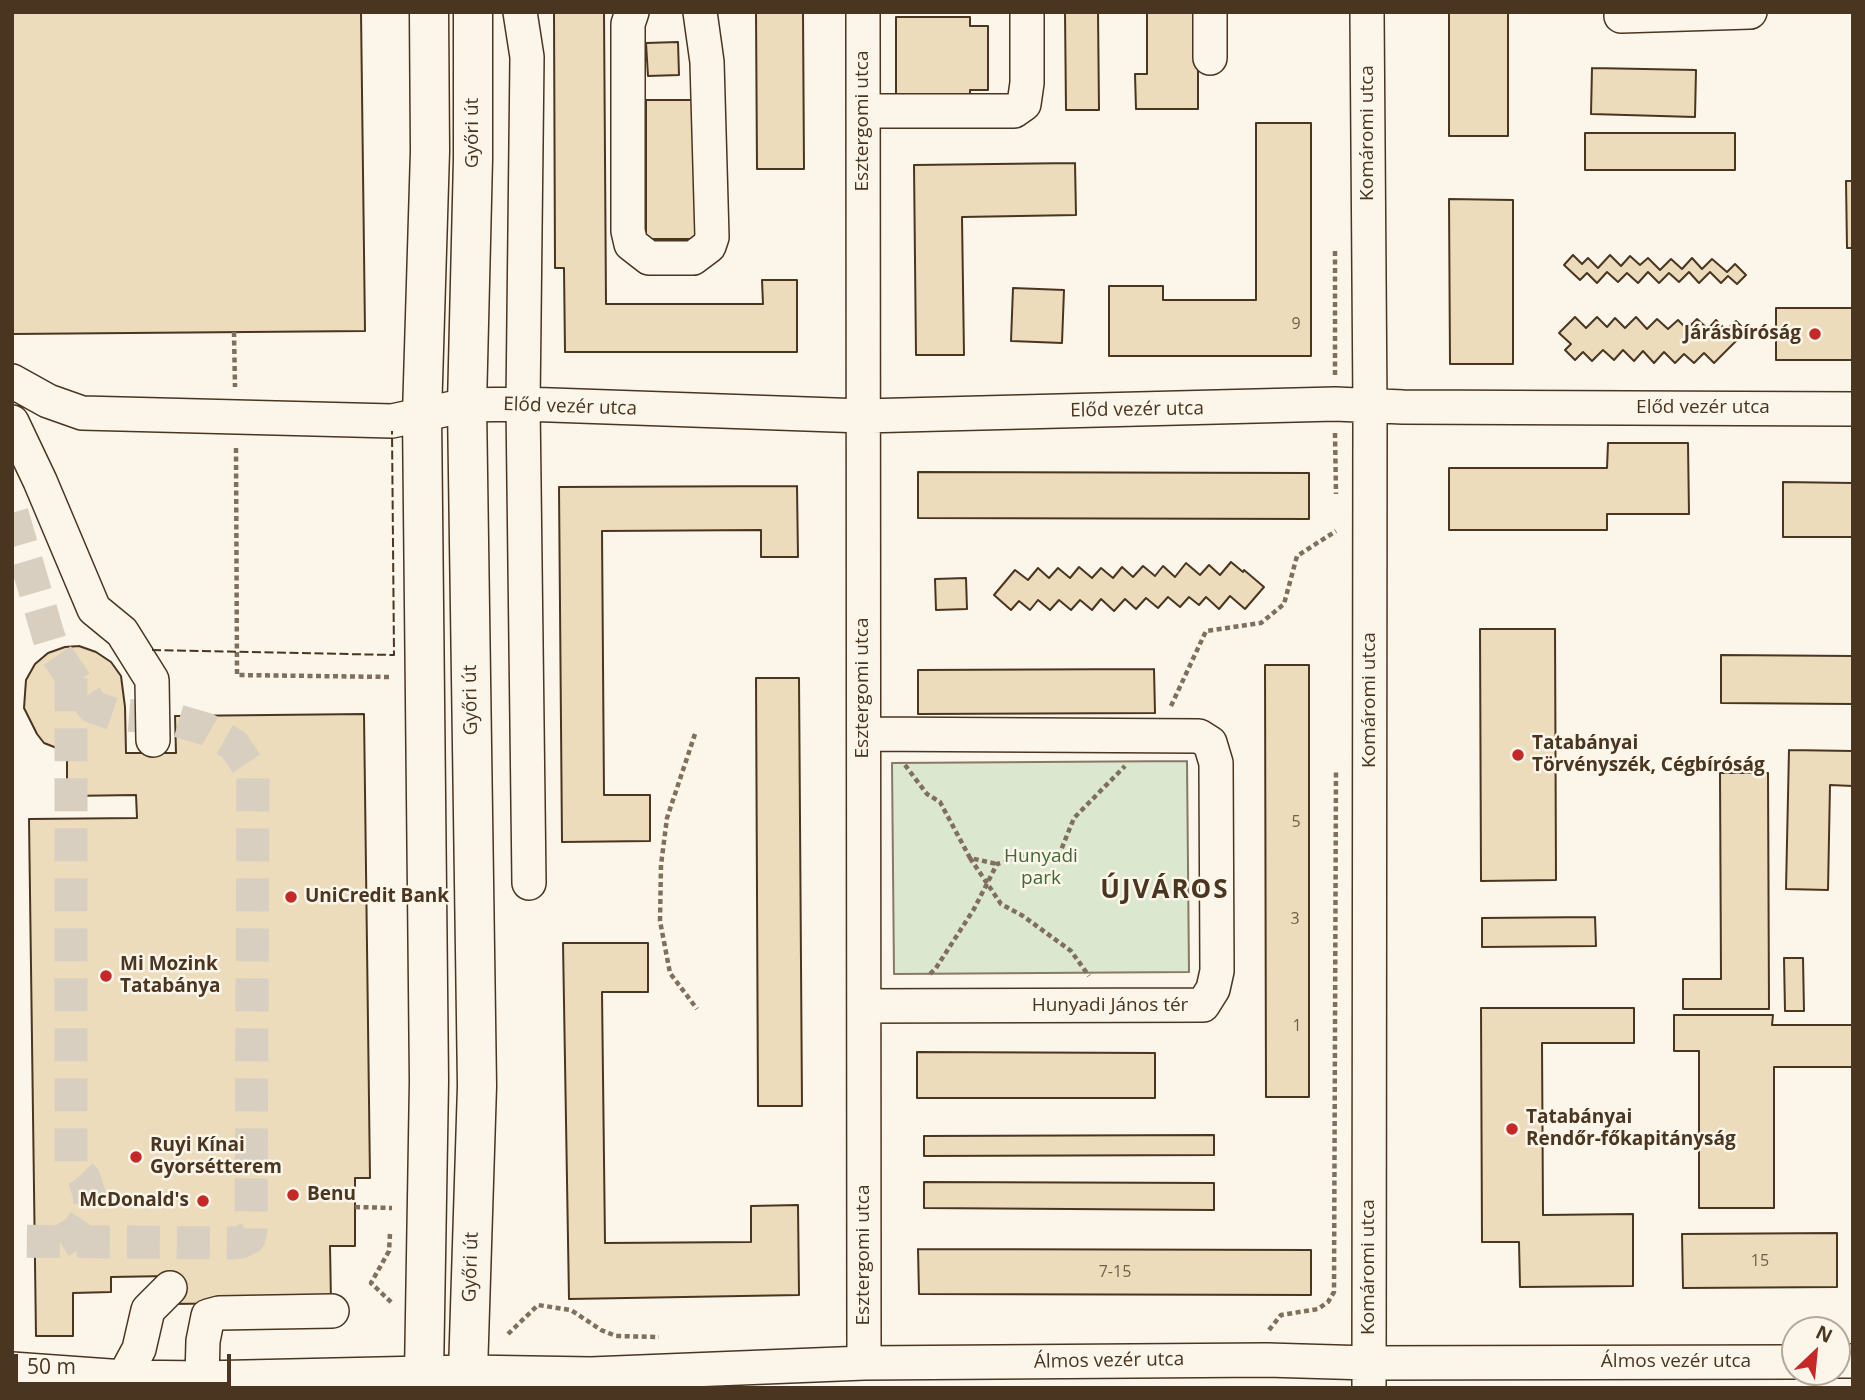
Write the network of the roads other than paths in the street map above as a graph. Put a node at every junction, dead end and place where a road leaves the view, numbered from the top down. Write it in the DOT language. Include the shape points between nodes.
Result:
graph roads {
  1 [pos="429,12"];
  2 [pos="473,12"];
  3 [pos="520,12"];
  4 [pos="632,12"];
  5 [pos="700,12"];
  6 [pos="863,12"];
  7 [pos="1027,12"];
  8 [pos="1210,12"];
  9 [pos="1367,12"];
  10 [pos="1750,12"];
  11 [pos="1621,16"];
  12 [pos="1210,58"];
  13 [pos="863,111"];
  14 [pos="12,381"];
  15 [pos="523,404"];
  16 [pos="467,405"];
  17 [pos="1370,407"];
  18 [pos="1853,409"];
  19 [pos="422,415"];
  20 [pos="863,416"];
  21 [pos="12,422"];
  22 [pos="872,734"];
  23 [pos="153,740"];
  24 [pos="529,883"];
  25 [pos="864,1006"];
  26 [pos="170,1288"];
  27 [pos="332,1311"];
  28 [pos="1781,1362"];
  29 [pos="132,1363"];
  30 [pos="864,1363"];
  31 [pos="12,1369"];
  32 [pos="1369,1376"];
  33 [pos="202,1378"];
  34 [pos="468,1380"];
  35 [pos="424,1381"];
  36 [pos="300,1382"];
  1 -- 19 [label="main road"];
  2 -- 16 [label="main road, Győri út"];
  3 -- 15 [label="street" via="527,57"];
  4 -- 5 [label="street" via="628,24 631,244 649,258 693,258 709,246 712,237 707,62"];
  6 -- 13 [label="street, Esztergomi utca"];
  7 -- 13 [label="street" via="1027,83 1024,104 1014,111"];
  8 -- 12 [label="street"];
  9 -- 17 [label="street, Komáromi utca"];
  10 -- 11 [label="street"];
  13 -- 20 [label="street, Esztergomi utca"];
  14 -- 19 [label="street, Előd vezér utca" via="82,413 392,421"];
  15 -- 16 [label="street, Előd vezér utca"];
  15 -- 20 [label="street, Előd vezér utca"];
  15 -- 24 [label="street"];
  16 -- 19 [label="street, Előd vezér utca"];
  16 -- 34 [label="main road, Győri út" via="477,1086"];
  17 -- 18 [label="street, Előd vezér utca"];
  17 -- 20 [label="street, Előd vezér utca" via="1335,404"];
  17 -- 32 [label="street, Komáromi utca"];
  19 -- 35 [label="main road" via="429,1081"];
  20 -- 22 [label="street, Esztergomi utca"];
  21 -- 23 [label="street" via="94,609 122,632 152,681"];
  22 -- 25 [label="street, Esztergomi utca"];
  22 -- 25 [label="street, Hunyadi János tér" via="1199,736 1210,744 1216,763 1217,971 1203,1005"];
  25 -- 30 [label="street, Esztergomi utca"];
  26 -- 29 [label="street" via="148,1310"];
  27 -- 33 [label="street" via="219,1312 208,1316"];
  28 -- 32 [label="street, Álmos vezér utca"];
  29 -- 31 [label="street, Álmos vezér utca"];
  29 -- 33 [label="street, Álmos vezér utca" via="166,1378"];
  30 -- 32 [label="street, Álmos vezér utca" via="1267,1360"];
  30 -- 34 [label="street, Álmos vezér utca"];
  33 -- 36 [label="street, Álmos vezér utca"];
  34 -- 35 [label="street, Álmos vezér utca"];
  35 -- 36 [label="street, Álmos vezér utca"];
}
